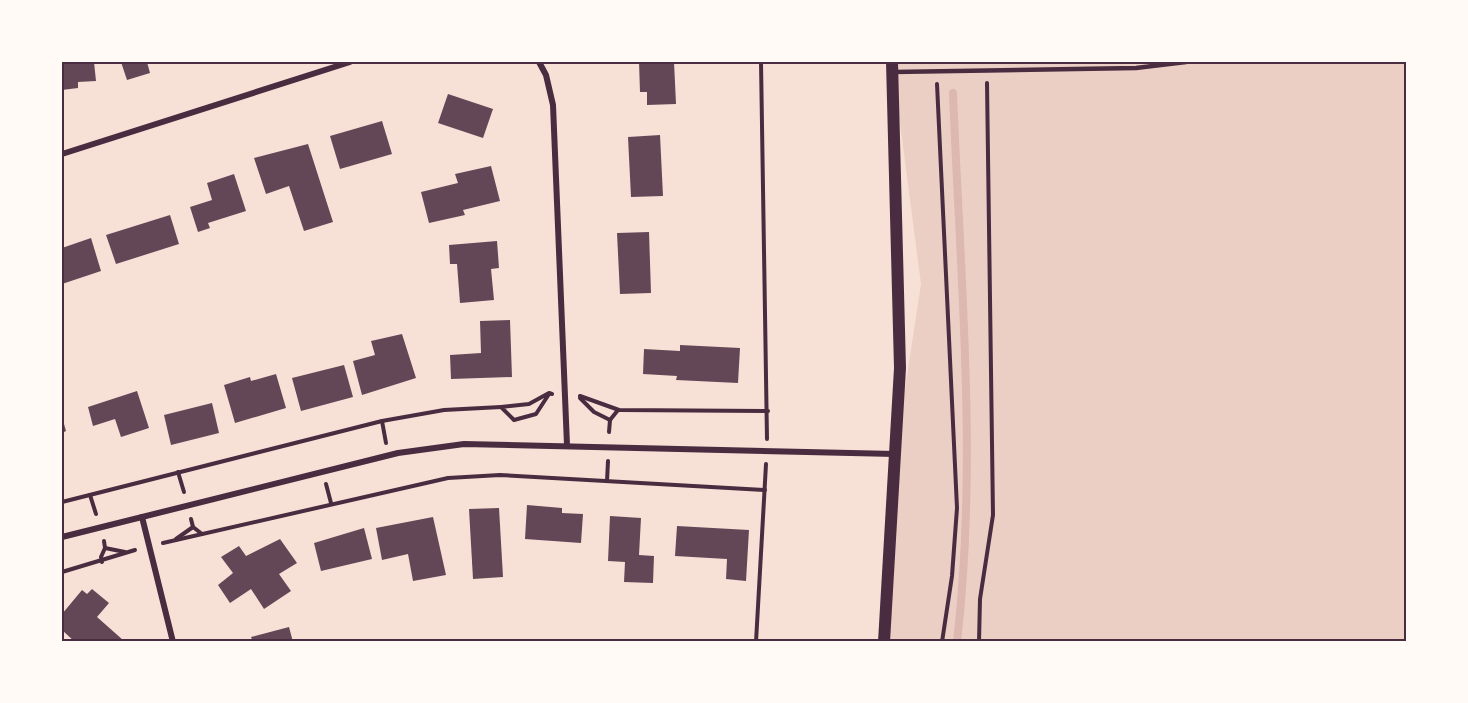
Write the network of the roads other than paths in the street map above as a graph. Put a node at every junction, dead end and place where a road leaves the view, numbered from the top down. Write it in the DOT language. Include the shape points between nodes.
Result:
graph roads {
  1 [pos="350,62"];
  2 [pos="539,62"];
  3 [pos="1186,62"];
  4 [pos="893,67"];
  5 [pos="62,154"];
  6 [pos="567,445"];
  7 [pos="895,454"];
  8 [pos="142,517"];
  9 [pos="62,537"];
  10 [pos="173,642"];
  11 [pos="884,642"];
  1 -- 5 [label="street"];
  2 -- 6 [label="street" via="553,105"];
  3 -- 4 [label="lane" via="1024,72"];
  4 -- 7 [label="main road" via="900,368"];
  6 -- 7 [label="street"];
  6 -- 8 [label="street" via="464,444 388,456"];
  7 -- 11 [label="main road"];
  8 -- 9 [label="street"];
  8 -- 10 [label="street"];
}
